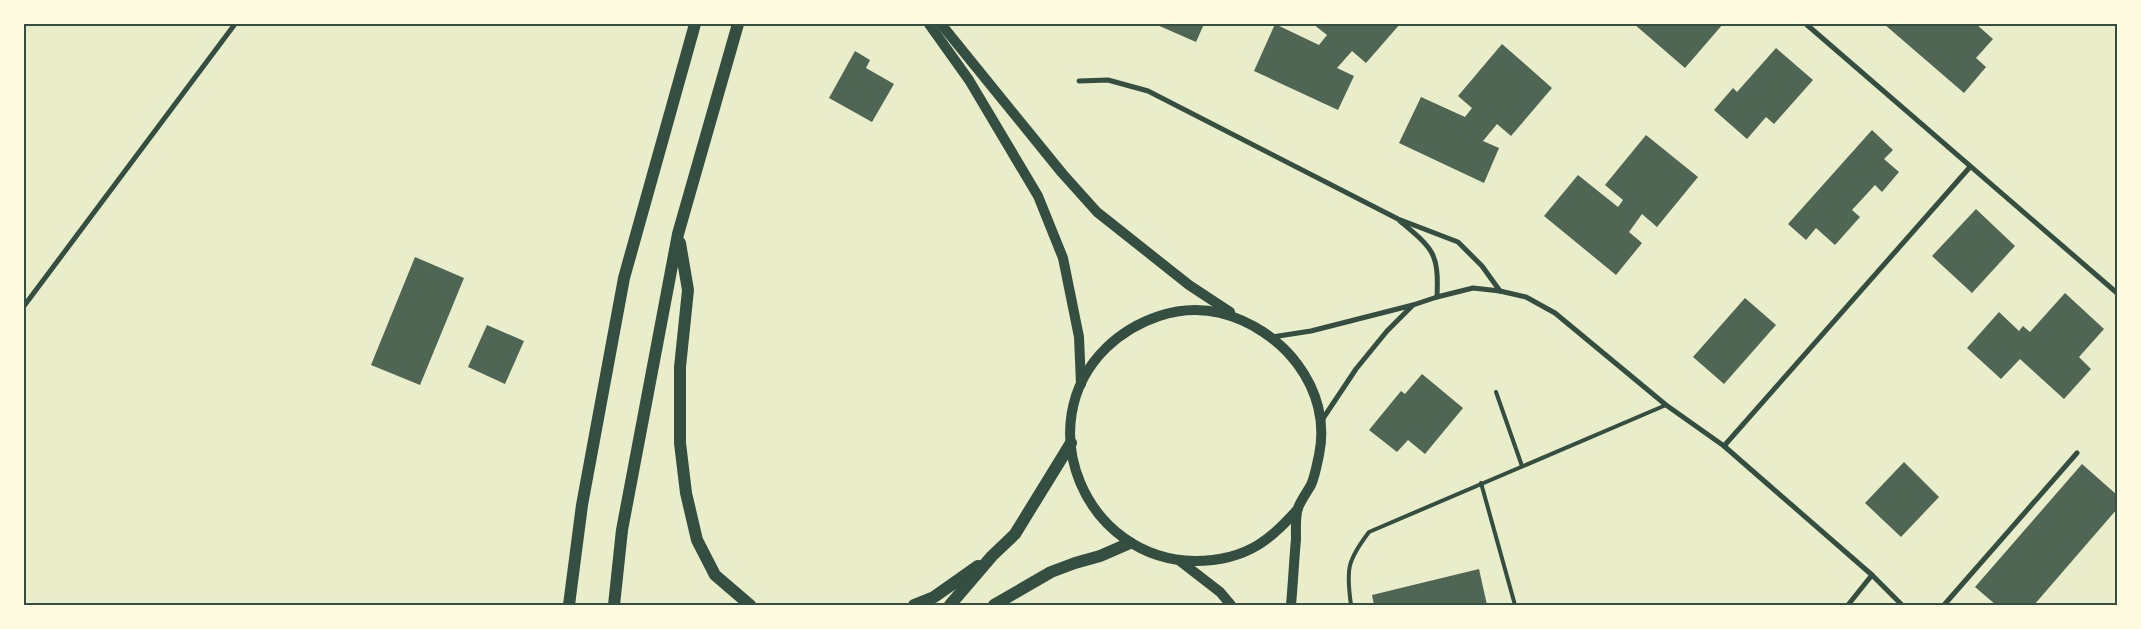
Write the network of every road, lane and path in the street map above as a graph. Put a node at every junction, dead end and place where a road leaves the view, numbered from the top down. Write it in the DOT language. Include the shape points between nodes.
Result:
graph roads {
  1 [pos="235,24"];
  2 [pos="695,24"];
  3 [pos="738,24"];
  4 [pos="929,24"];
  5 [pos="941,24"];
  6 [pos="1806,24"];
  7 [pos="1079,81"];
  8 [pos="1970,167"];
  9 [pos="1398,219"];
  10 [pos="678,234"];
  11 [pos="1500,291"];
  12 [pos="2117,293"];
  13 [pos="1437,297"];
  14 [pos="1413,305"];
  15 [pos="24,306"];
  16 [pos="1237,317"];
  17 [pos="1272,337"];
  18 [pos="1081,384"];
  19 [pos="1496,392"];
  20 [pos="1666,405"];
  21 [pos="1320,422"];
  22 [pos="1071,443"];
  23 [pos="1724,446"];
  24 [pos="2077,453"];
  25 [pos="1522,466"];
  26 [pos="1481,483"];
  27 [pos="1298,509"];
  28 [pos="1130,543"];
  29 [pos="992,556"];
  30 [pos="1180,561"];
  31 [pos="1050,572"];
  32 [pos="1872,575"];
  33 [pos="569,605"];
  34 [pos="614,605"];
  35 [pos="750,605"];
  36 [pos="914,605"];
  37 [pos="950,605"];
  38 [pos="994,605"];
  39 [pos="1013,605"];
  40 [pos="1231,605"];
  41 [pos="1291,605"];
  42 [pos="1351,605"];
  43 [pos="1515,605"];
  44 [pos="1848,605"];
  45 [pos="1902,605"];
  46 [pos="1944,605"];
  1 -- 15 [label="street"];
  2 -- 33 [label="main road" via="624,278 582,505"];
  3 -- 10 [label="main road"];
  4 -- 18 [label="main road" via="969,80 1038,196 1063,258 1079,337"];
  5 -- 16 [label="main road" via="1097,212 1189,285"];
  6 -- 8 [label="street"];
  7 -- 9 [label="street" via="1108,80 1148,91"];
  8 -- 12 [label="street"];
  8 -- 23 [label="street"];
  9 -- 11 [label="street" via="1458,242 1482,266"];
  9 -- 13 [label="street" via="1431,248 1437,262"];
  10 -- 34 [label="main road" via="622,530"];
  10 -- 35 [label="main road" via="688,290 680,367 680,443 686,493 697,540 715,575"];
  11 -- 13 [label="street" via="1473,288"];
  11 -- 20 [label="street" via="1526,297 1555,313"];
  13 -- 14 [label="street"];
  14 -- 17 [label="street" via="1311,331"];
  14 -- 21 [label="street" via="1356,368"];
  16 -- 17 [label="main road"];
  16 -- 18 [label="main road" via="1196,310 1169,314 1137,325 1104,350"];
  17 -- 21 [label="main road" via="1305,374"];
  18 -- 22 [label="main road" via="1073,410"];
  19 -- 25 [label="lane"];
  20 -- 23 [label="street"];
  20 -- 25 [label="lane"];
  21 -- 27 [label="main road" via="1320,452 1312,482"];
  22 -- 28 [label="main road" via="1076,473 1088,501 1107,525"];
  22 -- 29 [label="main road" via="1015,534"];
  23 -- 32 [label="street"];
  24 -- 46 [label="street"];
  25 -- 26 [label="lane"];
  26 -- 42 [label="lane" via="1369,532 1353,553 1347,574"];
  26 -- 43 [label="lane"];
  27 -- 30 [label="main road" via="1280,529 1258,545 1233,556 1207,561"];
  27 -- 41 [label="main road"];
  28 -- 30 [label="main road" via="1146,552"];
  28 -- 31 [label="main road"];
  29 -- 36 [label="main road" via="934,597"];
  29 -- 37 [label="main road"];
  30 -- 40 [label="main road" via="1220,592"];
  31 -- 38 [label="main road"];
  31 -- 39 [label="main road"];
  32 -- 44 [label="street"];
  32 -- 45 [label="street"];
}
